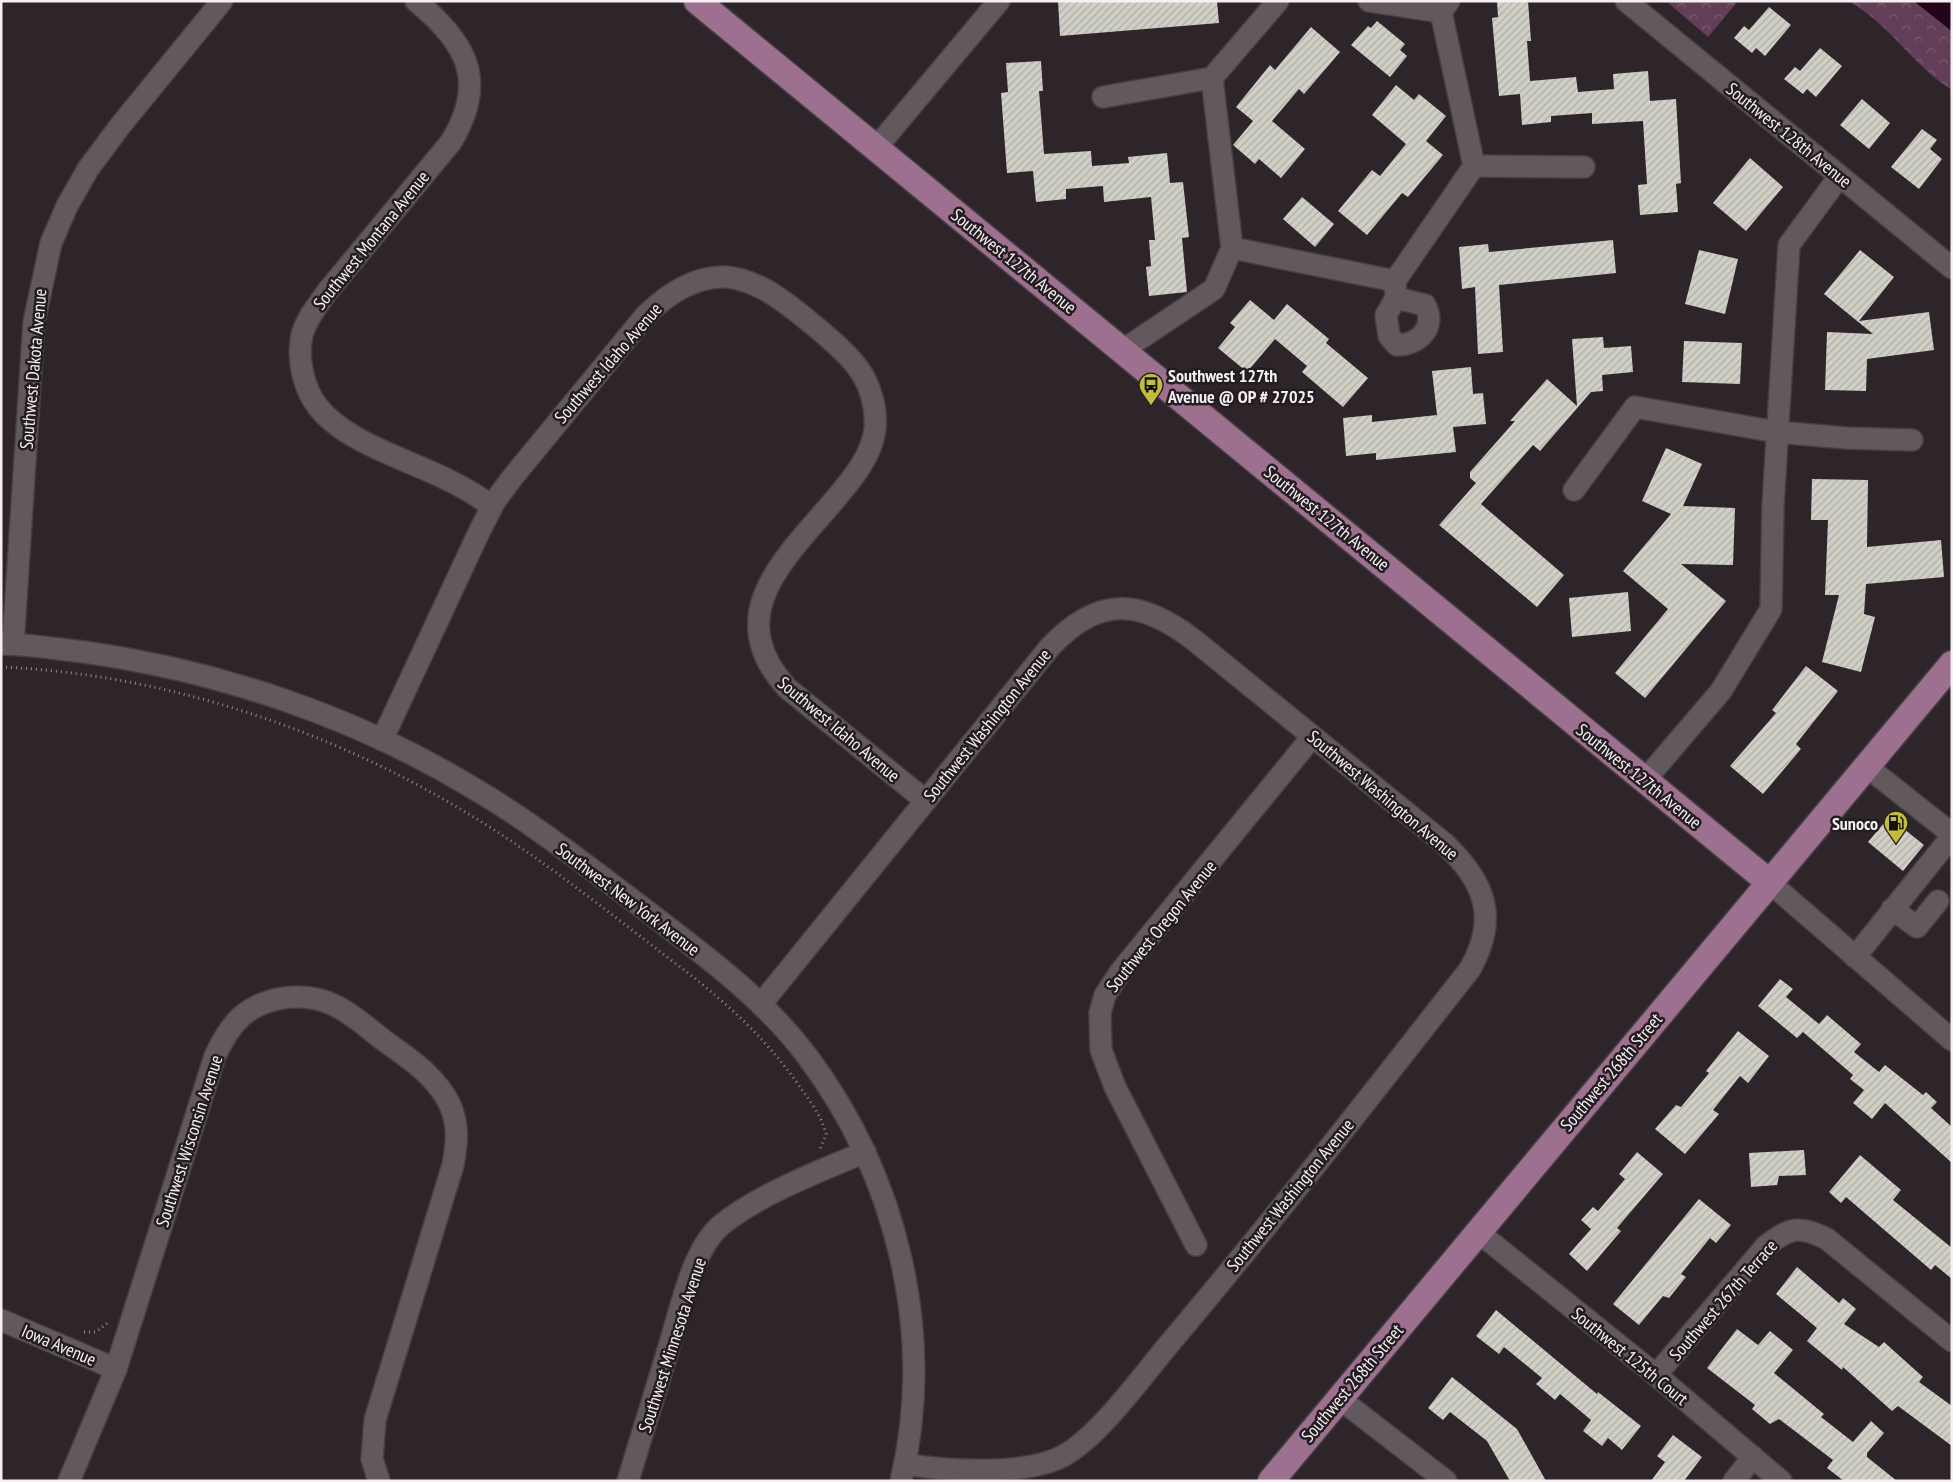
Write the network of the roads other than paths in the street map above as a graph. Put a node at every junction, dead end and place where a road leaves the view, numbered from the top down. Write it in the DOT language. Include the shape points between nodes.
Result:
graph roads {
  1 [pos="222,1"];
  2 [pos="416,1"];
  3 [pos="697,1"];
  4 [pos="999,1"];
  5 [pos="1278,1"];
  6 [pos="1369,1"];
  7 [pos="1626,1"];
  8 [pos="1445,7"];
  9 [pos="1212,78"];
  10 [pos="1102,97"];
  11 [pos="876,148"];
  12 [pos="1474,166"];
  13 [pos="1584,167"];
  14 [pos="1839,177"];
  15 [pos="1232,248"];
  16 [pos="1952,268"];
  17 [pos="1123,350"];
  18 [pos="1777,432"];
  19 [pos="1912,440"];
  20 [pos="1574,490"];
  21 [pos="492,506"];
  22 [pos="7,644"];
  23 [pos="1952,664"];
  24 [pos="1312,737"];
  25 [pos="382,740"];
  26 [pos="1866,766"];
  27 [pos="1645,780"];
  28 [pos="926,801"];
  29 [pos="1952,835"];
  30 [pos="1769,882"];
  31 [pos="1938,901"];
  32 [pos="1892,909"];
  33 [pos="1855,956"];
  34 [pos="762,1003"];
  35 [pos="1952,1040"];
  36 [pos="865,1152"];
  37 [pos="1478,1232"];
  38 [pos="1196,1245"];
  39 [pos="1,1320"];
  40 [pos="1952,1341"];
  41 [pos="116,1369"];
  42 [pos="1656,1376"];
  43 [pos="1340,1398"];
  44 [pos="1753,1457"];
  45 [pos="903,1472"];
  46 [pos="69,1481"];
  47 [pos="379,1481"];
  48 [pos="628,1481"];
  49 [pos="1271,1481"];
  50 [pos="1446,1481"];
  51 [pos="1734,1481"];
  52 [pos="1781,1481"];
  1 -- 22 [label="street, Southwest Dakota Avenue" via="88,169 51,243 34,322"];
  2 -- 21 [label="street, Southwest Montana Avenue" via="454,36 464,54 471,87 462,125 327,292 303,334 300,359 306,386 317,406 330,420"];
  3 -- 11 [label="main road, Southwest 127th Avenue"];
  4 -- 11 [label="street"];
  5 -- 9 [label="street"];
  6 -- 8 [label="street"];
  7 -- 14 [label="street, Southwest 128th Avenue"];
  8 -- 12 [label="street"];
  9 -- 10 [label="street"];
  9 -- 15 [label="street"];
  11 -- 17 [label="main road, Southwest 127th Avenue"];
  12 -- 13 [label="street"];
  12 -- 15 [label="street" via="1396,290"];
  14 -- 16 [label="street, Southwest 128th Avenue"];
  14 -- 18 [label="street" via="1789,245"];
  15 -- 17 [label="street" via="1214,289"];
  17 -- 27 [label="main road, Southwest 127th Avenue"];
  18 -- 19 [label="street"];
  18 -- 20 [label="street" via="1634,407"];
  18 -- 27 [label="street" via="1771,609 1721,691"];
  21 -- 25 [label="street, Southwest Idaho Avenue"];
  21 -- 28 [label="street, Southwest Idaho Avenue" via="536,448 646,315 663,299 682,287 709,278 747,281 764,289 828,338 858,368 869,387 875,429 866,454 850,482 765,589 758,612 759,635 775,675 787,688"];
  22 -- 25 [label="street, Southwest New York Avenue" via="118,657 182,671 287,702"];
  23 -- 26 [label="main road, Southwest 268th Street"];
  24 -- 28 [label="street, Southwest Washington Avenue" via="1174,625 1154,614 1115,608 1096,614 1063,633"];
  24 -- 38 [label="street, Southwest Oregon Avenue" via="1121,971 1105,995 1100,1013 1099,1034 1106,1068"];
  24 -- 45 [label="street, Southwest Washington Avenue" via="1461,859 1475,877 1482,896 1486,917 1481,951 1458,985 1223,1280 1091,1435 1061,1457 1044,1463 1021,1467"];
  25 -- 34 [label="street, Southwest New York Avenue" via="473,788 549,838"];
  26 -- 29 [label="street"];
  26 -- 30 [label="main road, Southwest 268th Street"];
  27 -- 30 [label="main road, Southwest 127th Avenue"];
  28 -- 34 [label="street, Southwest Washington Avenue"];
  29 -- 32 [label="street"];
  30 -- 33 [label="street, Southwest 127th Avenue"];
  30 -- 37 [label="main road, Southwest 268th Street"];
  31 -- 32 [label="street" via="1917,926"];
  32 -- 33 [label="street"];
  33 -- 35 [label="street, Southwest 127th Avenue"];
  34 -- 36 [label="street, Southwest New York Avenue" via="807,1055"];
  36 -- 45 [label="street, Southwest New York Avenue" via="888,1210 909,1299 914,1382"];
  36 -- 48 [label="street, Southwest Minnesota Avenue" via="756,1202 732,1217 708,1239 685,1295"];
  37 -- 42 [label="street, Southwest 125th Court"];
  37 -- 43 [label="main road, Southwest 268th Street"];
  39 -- 41 [label="street, Iowa Avenue"];
  40 -- 42 [label="street, Southwest 267th Terrace" via="1827,1239 1810,1230 1793,1229 1780,1234 1766,1246"];
  41 -- 46 [label="street, Southwest Wisconsin Avenue"];
  41 -- 47 [label="street, Southwest Wisconsin Avenue" via="207,1076 225,1036 242,1016 272,1000 308,997 336,1006 429,1076 450,1106 458,1142 375,1420 372,1459"];
  42 -- 44 [label="street, Southwest 125th Court"];
  43 -- 49 [label="main road, Southwest 268th Street"];
  43 -- 50 [label="street"];
  44 -- 51 [label="street"];
  44 -- 52 [label="street, Southwest 125th Court"];
}
